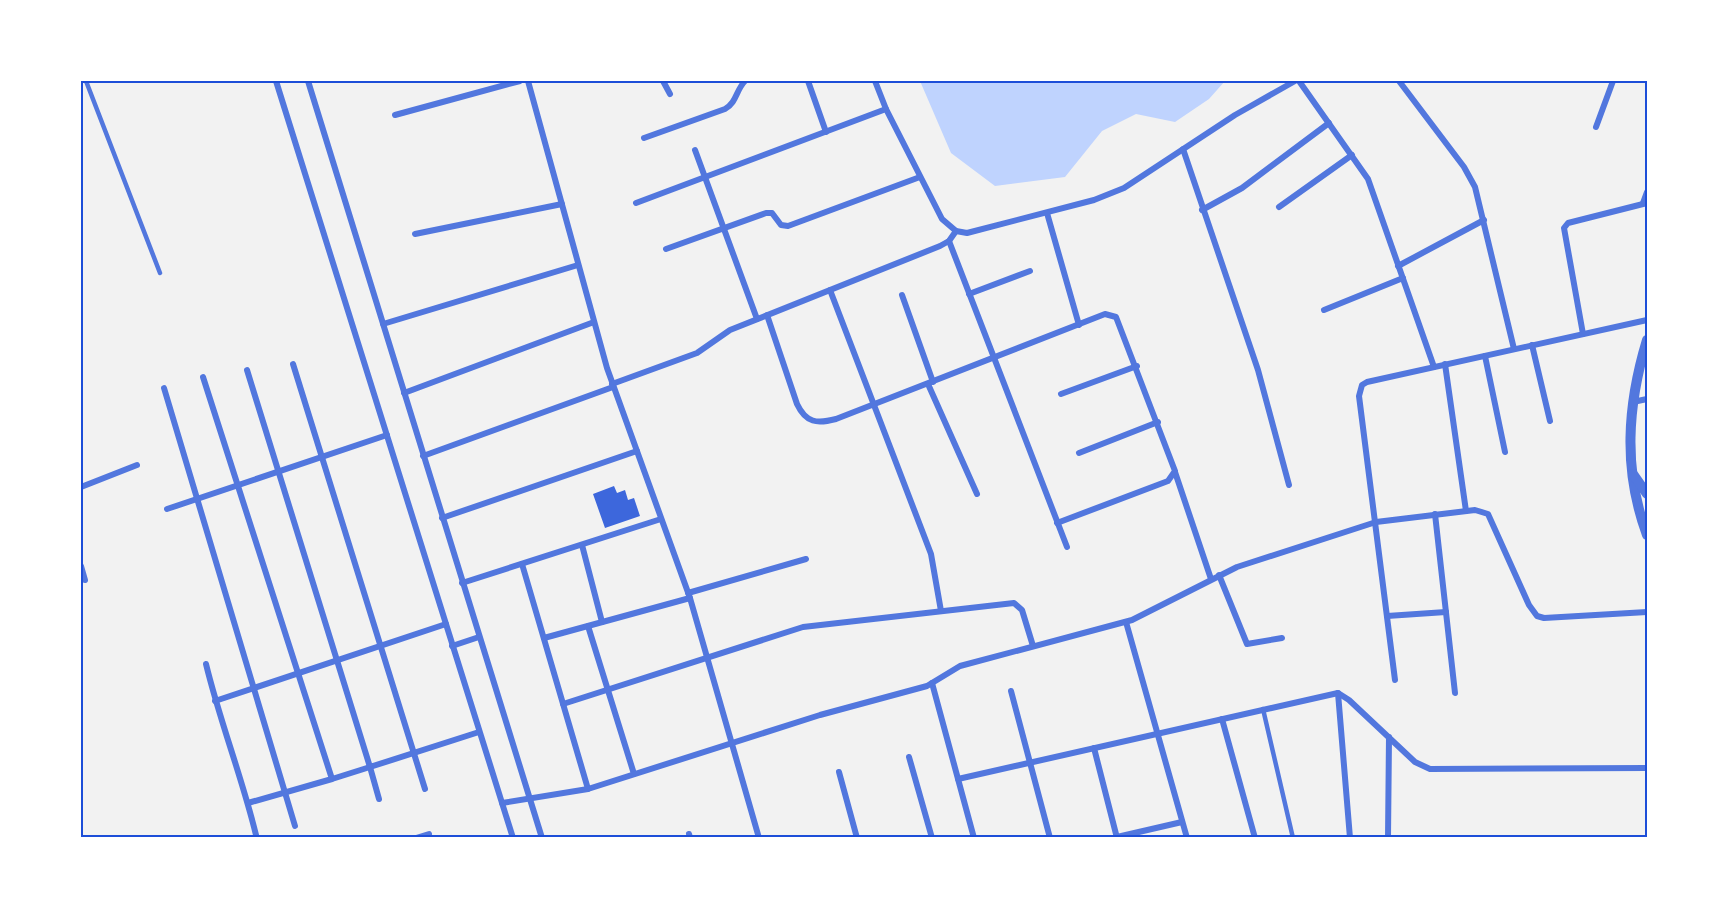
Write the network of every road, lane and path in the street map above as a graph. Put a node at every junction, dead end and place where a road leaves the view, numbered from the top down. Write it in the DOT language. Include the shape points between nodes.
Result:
graph roads {
  1 [pos="86,81"];
  2 [pos="276,81"];
  3 [pos="308,81"];
  4 [pos="520,81"];
  5 [pos="528,81"];
  6 [pos="663,81"];
  7 [pos="745,81"];
  8 [pos="808,81"];
  9 [pos="875,81"];
  10 [pos="1297,81"];
  11 [pos="1399,81"];
  12 [pos="1613,81"];
  13 [pos="670,94"];
  14 [pos="886,109"];
  15 [pos="394,116"];
  16 [pos="1329,123"];
  17 [pos="1596,127"];
  18 [pos="826,132"];
  19 [pos="644,138"];
  20 [pos="1183,149"];
  21 [pos="695,150"];
  22 [pos="1352,155"];
  23 [pos="705,177"];
  24 [pos="920,177"];
  25 [pos="1647,192"];
  26 [pos="636,203"];
  27 [pos="1645,203"];
  28 [pos="562,204"];
  29 [pos="1279,207"];
  30 [pos="1202,210"];
  31 [pos="1047,213"];
  32 [pos="1484,220"];
  33 [pos="724,228"];
  34 [pos="956,231"];
  35 [pos="415,234"];
  36 [pos="949,241"];
  37 [pos="666,249"];
  38 [pos="578,266"];
  39 [pos="1398,266"];
  40 [pos="1030,271"];
  41 [pos="160,273"];
  42 [pos="1403,278"];
  43 [pos="830,290"];
  44 [pos="969,294"];
  45 [pos="902,295"];
  46 [pos="1324,310"];
  47 [pos="767,315"];
  48 [pos="757,319"];
  49 [pos="1647,320"];
  50 [pos="594,322"];
  51 [pos="383,324"];
  52 [pos="1079,325"];
  53 [pos="1583,334"];
  54 [pos="1647,340"];
  55 [pos="1532,345"];
  56 [pos="1514,349"];
  57 [pos="1485,356"];
  58 [pos="994,359"];
  59 [pos="293,363"];
  60 [pos="1445,364"];
  61 [pos="1137,366"];
  62 [pos="1434,367"];
  63 [pos="247,370"];
  64 [pos="203,377"];
  65 [pos="931,383"];
  66 [pos="613,386"];
  67 [pos="164,388"];
  68 [pos="404,393"];
  69 [pos="1061,394"];
  70 [pos="1647,399"];
  71 [pos="1633,402"];
  72 [pos="873,405"];
  73 [pos="1550,421"];
  74 [pos="1158,422"];
  75 [pos="387,435"];
  76 [pos="637,451"];
  77 [pos="1505,452"];
  78 [pos="1078,453"];
  79 [pos="423,456"];
  80 [pos="322,457"];
  81 [pos="137,465"];
  82 [pos="1175,471"];
  83 [pos="277,473"];
  84 [pos="1632,474"];
  85 [pos="1289,485"];
  86 [pos="81,487"];
  87 [pos="236,487"];
  88 [pos="1645,487"];
  89 [pos="977,494"];
  90 [pos="196,500"];
  91 [pos="167,509"];
  92 [pos="1466,511"];
  93 [pos="1435,514"];
  94 [pos="442,518"];
  95 [pos="661,519"];
  96 [pos="1376,522"];
  97 [pos="1057,523"];
  98 [pos="1647,535"];
  99 [pos="582,545"];
  100 [pos="1067,547"];
  101 [pos="806,559"];
  102 [pos="522,564"];
  103 [pos="81,566"];
  104 [pos="1219,575"];
  105 [pos="1211,579"];
  106 [pos="85,580"];
  107 [pos="462,583"];
  108 [pos="689,596"];
  109 [pos="941,611"];
  110 [pos="1446,612"];
  111 [pos="1647,612"];
  112 [pos="1387,616"];
  113 [pos="602,622"];
  114 [pos="1126,622"];
  115 [pos="446,624"];
  116 [pos="588,626"];
  117 [pos="479,637"];
  118 [pos="544,638"];
  119 [pos="1282,638"];
  120 [pos="382,645"];
  121 [pos="452,645"];
  122 [pos="1033,646"];
  123 [pos="707,657"];
  124 [pos="336,660"];
  125 [pos="206,664"];
  126 [pos="297,672"];
  127 [pos="1395,680"];
  128 [pos="932,683"];
  129 [pos="252,688"];
  130 [pos="607,690"];
  131 [pos="1011,691"];
  132 [pos="1338,693"];
  133 [pos="1455,693"];
  134 [pos="215,701"];
  135 [pos="563,704"];
  136 [pos="1263,709"];
  137 [pos="1222,718"];
  138 [pos="479,732"];
  139 [pos="1156,734"];
  140 [pos="1389,737"];
  141 [pos="731,742"];
  142 [pos="1094,748"];
  143 [pos="415,750"];
  144 [pos="909,757"];
  145 [pos="1030,763"];
  146 [pos="370,766"];
  147 [pos="1647,768"];
  148 [pos="839,772"];
  149 [pos="634,774"];
  150 [pos="332,779"];
  151 [pos="958,779"];
  152 [pos="425,789"];
  153 [pos="588,789"];
  154 [pos="283,791"];
  155 [pos="379,799"];
  156 [pos="530,800"];
  157 [pos="248,803"];
  158 [pos="502,803"];
  159 [pos="1182,822"];
  160 [pos="295,826"];
  161 [pos="429,834"];
  162 [pos="256,835"];
  163 [pos="1117,837"];
  164 [pos="416,838"];
  165 [pos="513,838"];
  166 [pos="542,838"];
  167 [pos="759,838"];
  168 [pos="857,838"];
  169 [pos="932,838"];
  170 [pos="974,838"];
  171 [pos="1050,838"];
  172 [pos="1187,838"];
  173 [pos="1255,838"];
  174 [pos="1293,838"];
  175 [pos="1350,838"];
  176 [pos="1388,838"];
  177 [pos="1515,838"];
  178 [pos="1568,838"];
  1 -- 41 [label="lane"];
  2 -- 75 [label="street"];
  3 -- 51 [label="street"];
  4 -- 15 [label="street"];
  5 -- 28 [label="street"];
  6 -- 13 [label="street"];
  7 -- 19 [label="street" via="733,104 725,109"];
  8 -- 18 [label="street"];
  9 -- 14 [label="street"];
  10 -- 16 [label="street"];
  10 -- 20 [label="street" via="1234,115"];
  11 -- 32 [label="street" via="1469,175"];
  12 -- 17 [label="street"];
  14 -- 18 [label="street"];
  14 -- 24 [label="street"];
  16 -- 22 [label="street"];
  16 -- 30 [label="street" via="1242,188"];
  18 -- 23 [label="street"];
  20 -- 30 [label="street"];
  20 -- 31 [label="street" via="1124,188"];
  21 -- 23 [label="street"];
  22 -- 29 [label="street"];
  22 -- 39 [label="street" via="1368,179"];
  23 -- 26 [label="street"];
  23 -- 33 [label="street"];
  24 -- 33 [label="street" via="788,226 781,225 769,213"];
  24 -- 34 [label="street" via="942,219"];
  25 -- 27 [label="street"];
  27 -- 53 [label="street" via="1568,223 1564,228"];
  28 -- 35 [label="street"];
  28 -- 38 [label="street"];
  30 -- 85 [label="street" via="1258,370"];
  31 -- 34 [label="street" via="967,233"];
  31 -- 52 [label="street"];
  32 -- 39 [label="street"];
  32 -- 56 [label="street"];
  33 -- 37 [label="street"];
  33 -- 48 [label="street"];
  34 -- 36 [label="street"];
  36 -- 43 [label="street"];
  36 -- 44 [label="street"];
  38 -- 50 [label="street"];
  38 -- 51 [label="street"];
  39 -- 42 [label="street"];
  40 -- 44 [label="street"];
  42 -- 46 [label="street"];
  42 -- 62 [label="street"];
  43 -- 47 [label="street"];
  43 -- 72 [label="street"];
  44 -- 58 [label="street"];
  45 -- 65 [label="street"];
  47 -- 48 [label="street"];
  47 -- 72 [label="street" via="802,416 816,423"];
  48 -- 66 [label="street" via="730,330 697,354"];
  49 -- 53 [label="street"];
  50 -- 66 [label="street"];
  50 -- 68 [label="street"];
  51 -- 68 [label="street"];
  52 -- 58 [label="street"];
  52 -- 61 [label="street" via="1105,314 1116,317"];
  53 -- 55 [label="street"];
  54 -- 71 [label="street"];
  55 -- 56 [label="street"];
  55 -- 73 [label="street"];
  56 -- 57 [label="street"];
  57 -- 60 [label="street"];
  57 -- 77 [label="street"];
  58 -- 65 [label="street"];
  58 -- 97 [label="street"];
  59 -- 80 [label="street"];
  60 -- 62 [label="street"];
  60 -- 92 [label="street"];
  61 -- 69 [label="street"];
  61 -- 74 [label="street"];
  62 -- 96 [label="street" via="1367,382 1360,390"];
  63 -- 83 [label="street"];
  64 -- 87 [label="street"];
  65 -- 72 [label="street"];
  65 -- 89 [label="street"];
  66 -- 76 [label="street"];
  66 -- 79 [label="street"];
  67 -- 90 [label="street"];
  68 -- 79 [label="street"];
  70 -- 71 [label="street"];
  71 -- 84 [label="street" via="1629,429"];
  72 -- 109 [label="street" via="932,554"];
  74 -- 78 [label="street"];
  74 -- 82 [label="street"];
  75 -- 80 [label="street"];
  75 -- 115 [label="street"];
  76 -- 94 [label="street"];
  76 -- 95 [label="street"];
  79 -- 94 [label="street"];
  80 -- 83 [label="street"];
  80 -- 120 [label="street"];
  81 -- 86 [label="street"];
  82 -- 97 [label="street" via="1168,481"];
  82 -- 105 [label="street"];
  83 -- 87 [label="street"];
  83 -- 124 [label="street"];
  84 -- 88 [label="street"];
  84 -- 98 [label="street" via="1638,512"];
  87 -- 90 [label="street"];
  87 -- 126 [label="street"];
  90 -- 91 [label="street"];
  90 -- 129 [label="street"];
  92 -- 93 [label="street"];
  92 -- 111 [label="street" via="1482,511 1493,521 1537,616"];
  93 -- 96 [label="street"];
  93 -- 110 [label="street"];
  94 -- 107 [label="street"];
  95 -- 99 [label="street"];
  95 -- 108 [label="street"];
  96 -- 104 [label="street"];
  96 -- 112 [label="street"];
  97 -- 100 [label="street"];
  99 -- 102 [label="street"];
  99 -- 113 [label="street"];
  101 -- 108 [label="street"];
  102 -- 107 [label="street"];
  102 -- 118 [label="street"];
  103 -- 106 [label="street"];
  104 -- 105 [label="street"];
  104 -- 119 [label="street" via="1247,644"];
  105 -- 114 [label="street"];
  107 -- 117 [label="street"];
  108 -- 113 [label="street"];
  108 -- 123 [label="street"];
  109 -- 122 [label="street" via="1019,605"];
  109 -- 123 [label="street" via="803,627"];
  110 -- 112 [label="street"];
  110 -- 133 [label="street"];
  112 -- 127 [label="street"];
  113 -- 116 [label="street"];
  114 -- 122 [label="street"];
  114 -- 139 [label="street"];
  115 -- 120 [label="street"];
  115 -- 121 [label="street"];
  116 -- 118 [label="street"];
  116 -- 130 [label="street"];
  117 -- 121 [label="street"];
  117 -- 156 [label="street"];
  118 -- 135 [label="street"];
  120 -- 124 [label="street"];
  120 -- 143 [label="street"];
  121 -- 138 [label="street"];
  122 -- 128 [label="street" via="960,666"];
  123 -- 130 [label="street"];
  123 -- 141 [label="street"];
  124 -- 126 [label="street"];
  124 -- 146 [label="street"];
  125 -- 134 [label="street"];
  126 -- 129 [label="street"];
  126 -- 150 [label="street"];
  128 -- 141 [label="street"];
  128 -- 151 [label="street"];
  129 -- 134 [label="street"];
  129 -- 154 [label="street"];
  130 -- 135 [label="street"];
  130 -- 149 [label="street"];
  131 -- 145 [label="street"];
  132 -- 136 [label="street"];
  132 -- 140 [label="street"];
  132 -- 175 [label="street"];
  134 -- 157 [label="street"];
  135 -- 153 [label="street"];
  136 -- 137 [label="street"];
  136 -- 174 [label="lane"];
  137 -- 139 [label="street"];
  137 -- 173 [label="street"];
  138 -- 143 [label="street"];
  138 -- 158 [label="street"];
  139 -- 142 [label="street"];
  139 -- 159 [label="street"];
  140 -- 147 [label="street" via="1415,762 1430,769"];
  140 -- 176 [label="street"];
  141 -- 149 [label="street"];
  141 -- 167 [label="street"];
  142 -- 145 [label="street"];
  142 -- 163 [label="street"];
  143 -- 146 [label="street"];
  143 -- 152 [label="street"];
  144 -- 169 [label="street"];
  145 -- 151 [label="street"];
  145 -- 171 [label="street"];
  146 -- 150 [label="street"];
  146 -- 155 [label="street"];
  148 -- 168 [label="street"];
  149 -- 153 [label="street"];
  150 -- 154 [label="street"];
  151 -- 170 [label="street"];
  153 -- 156 [label="street"];
  154 -- 157 [label="street"];
  154 -- 160 [label="street"];
  156 -- 158 [label="street"];
  156 -- 166 [label="street"];
  157 -- 162 [label="street"];
  158 -- 165 [label="street"];
  159 -- 163 [label="street"];
  159 -- 172 [label="street"];
  161 -- 164 [label="street"];
  177 -- 178 [label="street"];
}
